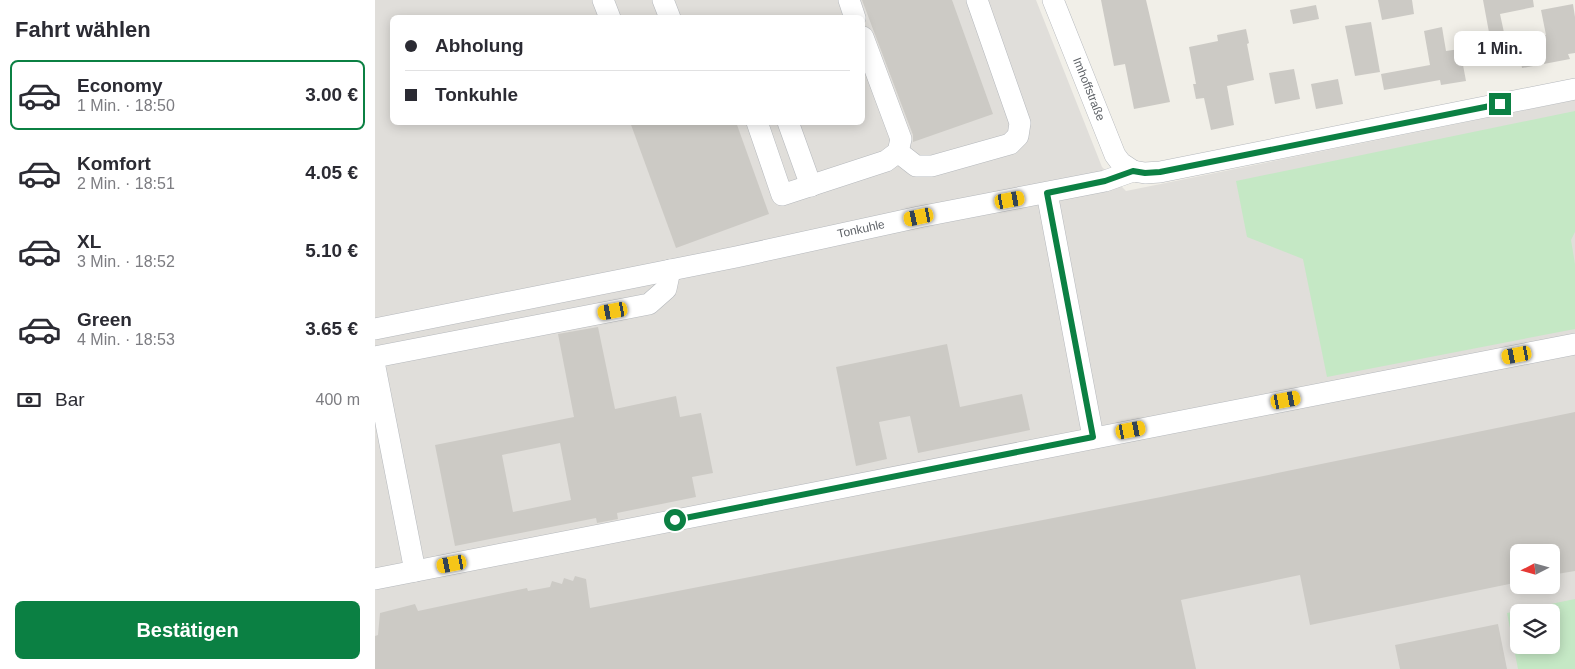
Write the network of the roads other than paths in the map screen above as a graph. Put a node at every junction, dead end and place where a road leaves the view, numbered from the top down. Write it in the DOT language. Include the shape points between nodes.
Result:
graph roads {
  1 [pos="603,0"];
  2 [pos="663,0"];
  3 [pos="849,0"];
  4 [pos="977,0"];
  5 [pos="1053,0"];
  6 [pos="609,15"];
  7 [pos="669,15"];
  8 [pos="854,15"];
  9 [pos="865,42"];
  10 [pos="1575,89"];
  11 [pos="758,125"];
  12 [pos="789,125"];
  13 [pos="898,152"];
  14 [pos="1133,171"];
  15 [pos="811,186"];
  16 [pos="1047,193"];
  17 [pos="670,270"];
  18 [pos="375,328"];
  19 [pos="1575,344"];
  20 [pos="375,356"];
  21 [pos="375,367"];
  22 [pos="1093,437"];
  23 [pos="415,571"];
  24 [pos="375,579"];
  1 -- 6 [label="street"];
  2 -- 7 [label="street"];
  3 -- 8 [label="street"];
  4 -- 13 [label="street" via="1020,124 1018,136 1011,144 932,166 915,166"];
  5 -- 14 [label="street, Imhoffstraße" via="1115,155"];
  9 -- 13 [label="street" via="901,139"];
  10 -- 14 [label="street, Tonkuhle" via="1160,172"];
  11 -- 15 [label="street" via="782,195"];
  12 -- 15 [label="street"];
  13 -- 15 [label="street" via="886,161"];
  14 -- 16 [label="street, Tonkuhle" via="1105,181"];
  16 -- 17 [label="street, Tonkuhle"];
  16 -- 22 [label="street"];
  17 -- 18 [label="street, Tonkuhle"];
  17 -- 20 [label="street" via="666,289 649,304"];
  19 -- 22 [label="street"];
  21 -- 23 [label="street"];
  22 -- 23 [label="street"];
  23 -- 24 [label="street"];
}
